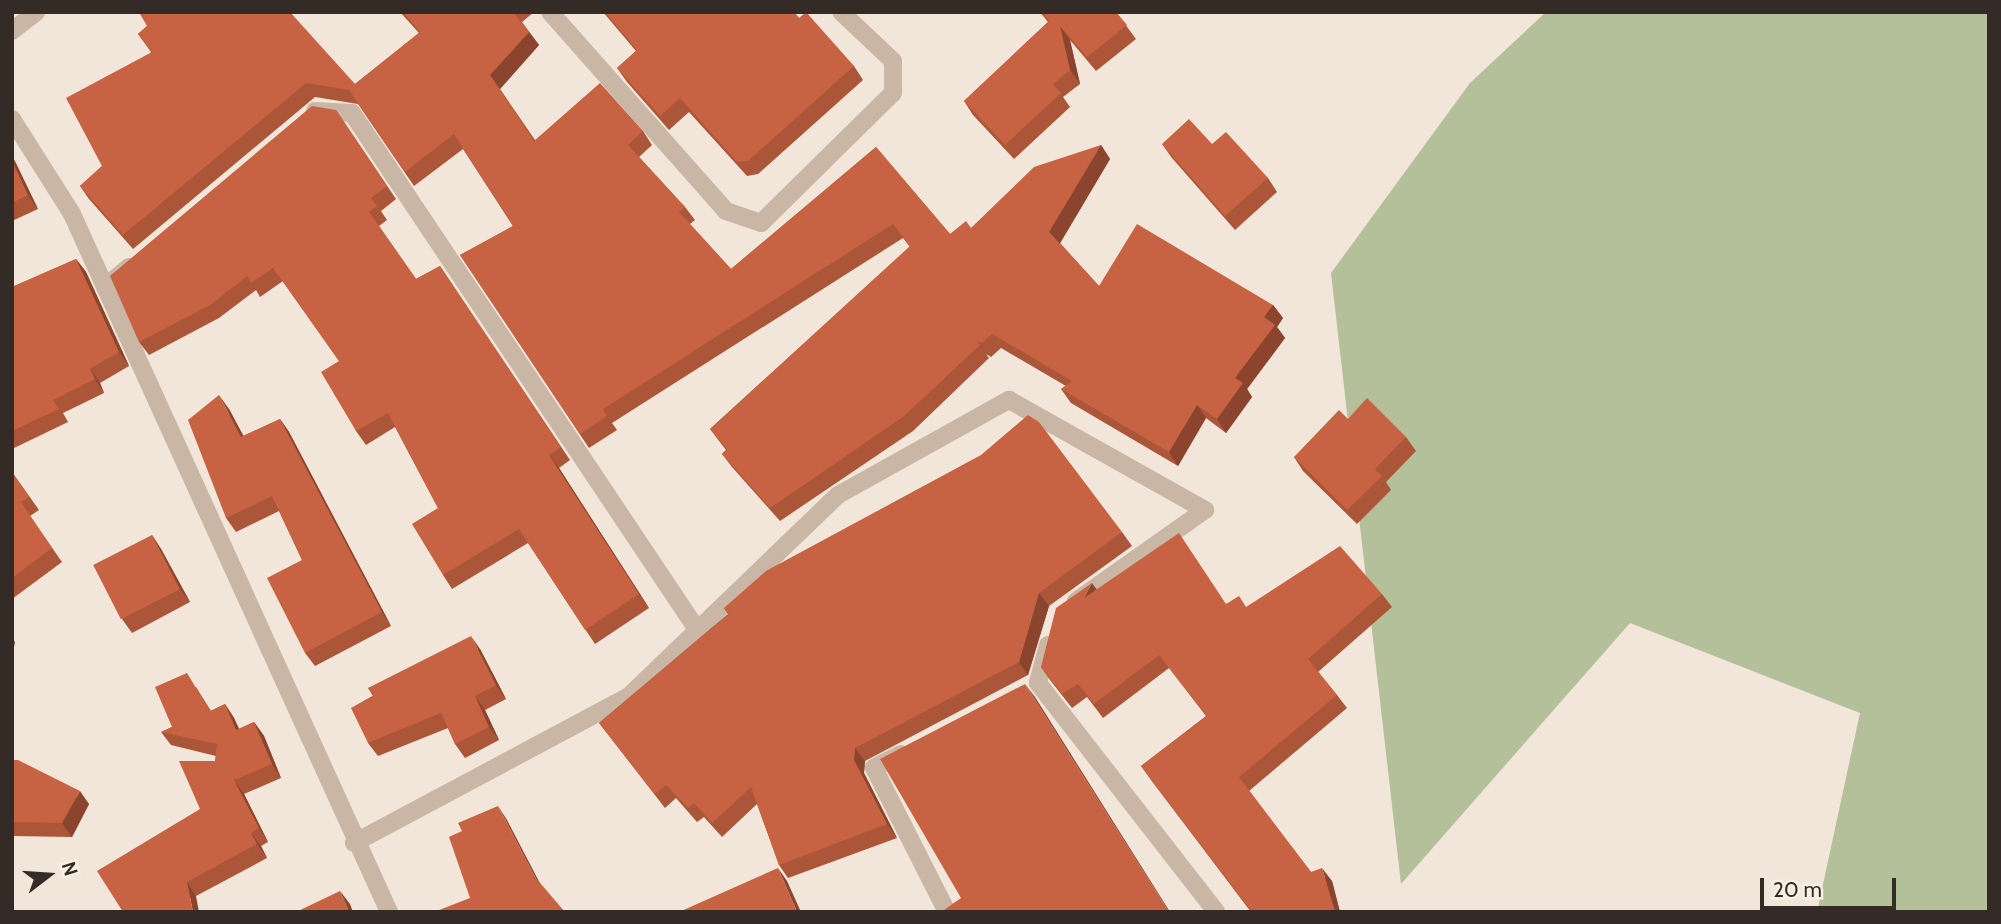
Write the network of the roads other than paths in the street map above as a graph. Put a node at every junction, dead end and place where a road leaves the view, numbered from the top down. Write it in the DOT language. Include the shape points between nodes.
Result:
graph roads {
  1 [pos="36,12"];
  2 [pos="550,12"];
  3 [pos="841,12"];
  4 [pos="12,31"];
  5 [pos="12,119"];
  6 [pos="297,126"];
  7 [pos="148,251"];
  8 [pos="105,287"];
  9 [pos="698,631"];
  10 [pos="1038,683"];
  11 [pos="1015,695"];
  12 [pos="921,743"];
  13 [pos="354,843"];
  14 [pos="945,911"];
  15 [pos="388,912"];
  16 [pos="1216,912"];
  1 -- 4 [label="street"];
  2 -- 3 [label="street" via="726,211 761,223 893,93 894,61"];
  5 -- 8 [label="street" via="72,214"];
  6 -- 9 [label="street" via="318,108 352,113"];
  7 -- 8 [label="street"];
  8 -- 13 [label="street"];
  9 -- 10 [label="street" via="838,495 1009,400 1205,510 1054,621"];
  9 -- 13 [label="street" via="628,697"];
  10 -- 11 [label="street"];
  10 -- 16 [label="street"];
  12 -- 14 [label="street" via="874,768"];
  13 -- 15 [label="street"];
}
